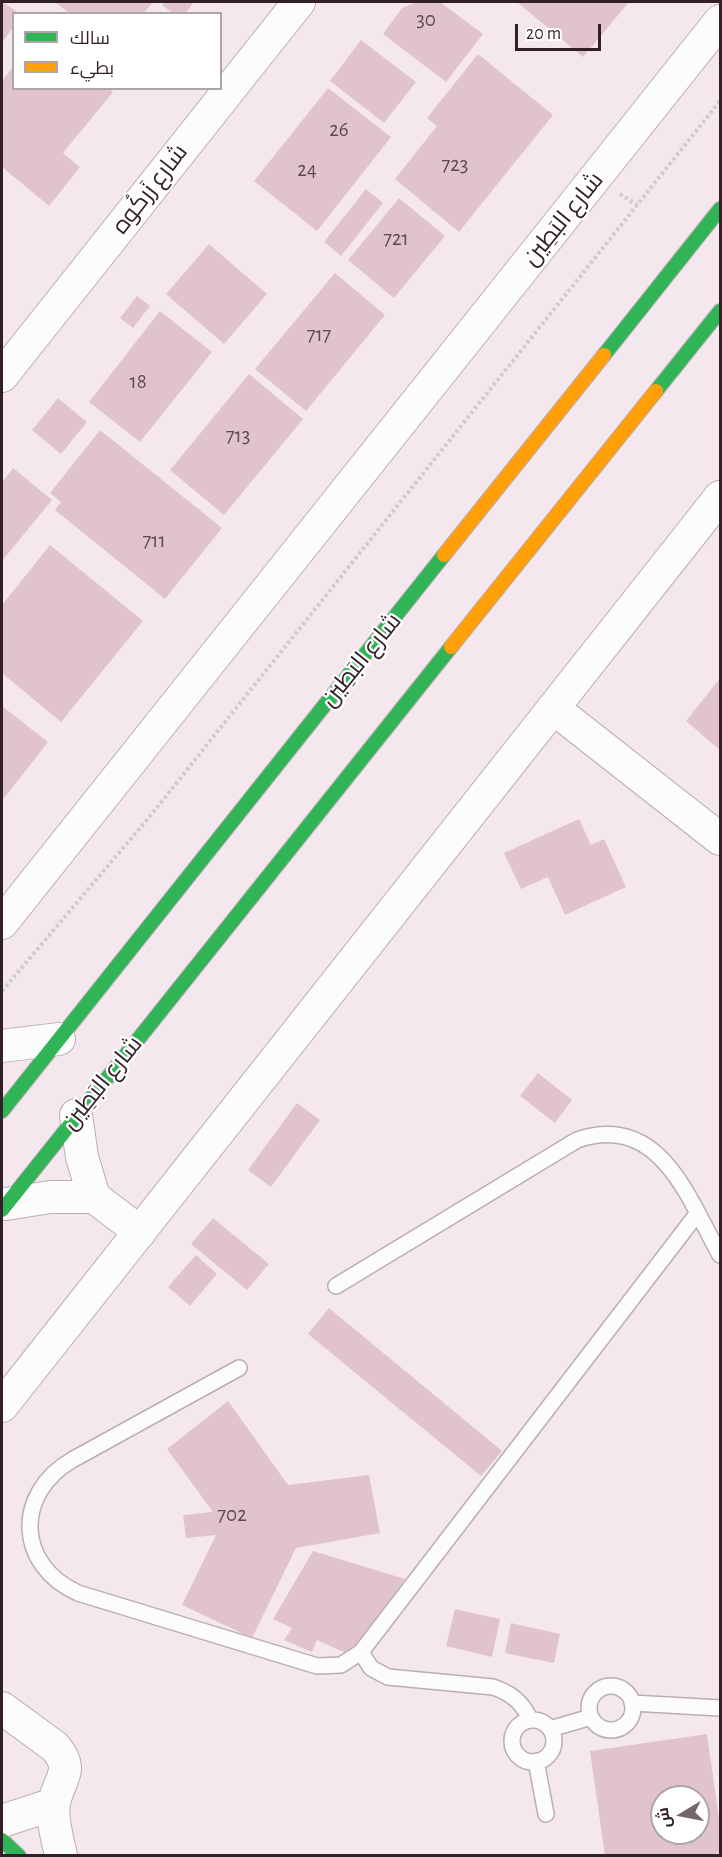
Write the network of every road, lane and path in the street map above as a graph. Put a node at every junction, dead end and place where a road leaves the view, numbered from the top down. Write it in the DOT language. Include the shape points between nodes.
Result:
graph roads {
  1 [pos="298,2"];
  2 [pos="720,21"];
  3 [pos="720,101"];
  4 [pos="720,209"];
  5 [pos="720,310"];
  6 [pos="2,376"];
  7 [pos="720,497"];
  8 [pos="553,708"];
  9 [pos="720,839"];
  10 [pos="2,923"];
  11 [pos="2,991"];
  12 [pos="59,1039"];
  13 [pos="2,1046"];
  14 [pos="2,1111"];
  15 [pos="76,1116"];
  16 [pos="94,1197"];
  17 [pos="4,1207"];
  18 [pos="697,1214"];
  19 [pos="140,1232"];
  20 [pos="720,1255"];
  21 [pos="336,1286"];
  22 [pos="239,1368"];
  23 [pos="2,1406"];
  24 [pos="362,1652"];
  25 [pos="632,1703"];
  26 [pos="2,1708"];
  27 [pos="720,1708"];
  28 [pos="591,1717"];
  29 [pos="530,1719"];
  30 [pos="550,1729"];
  31 [pos="536,1761"];
  32 [pos="54,1804"];
  33 [pos="546,1814"];
  34 [pos="2,1821"];
  35 [pos="2,1840"];
  36 [pos="19,1856"];
  37 [pos="61,1856"];
  1 -- 6 [label="street, شارع زَركُوه"];
  2 -- 10 [label="street, شارع البَطِين"];
  3 -- 11 [label="path" via="151,815"];
  4 -- 12 [label="main road, شارع البَطِين"];
  5 -- 15 [label="main road, شارع البَطِين"];
  7 -- 8 [label="street"];
  8 -- 9 [label="street"];
  8 -- 19 [label="street"];
  12 -- 13 [label="street"];
  12 -- 14 [label="main road, شارع البَطِين"];
  15 -- 16 [label="street" via="82,1157"];
  15 -- 17 [label="main road, شارع البَطِين"];
  16 -- 17 [label="street" via="50,1197"];
  16 -- 19 [label="street"];
  18 -- 20 [label="lane"];
  18 -- 21 [label="lane" via="658,1153 644,1142 628,1136 593,1134"];
  18 -- 24 [label="lane"];
  19 -- 23 [label="street"];
  22 -- 24 [label="lane" via="72,1460 48,1479 32,1506 35,1551 52,1577 78,1593 305,1663 329,1667 352,1660"];
  24 -- 29 [label="lane" via="371,1668 388,1677 505,1691 525,1708"];
  25 -- 27 [label="lane"];
  25 -- 28 [label="lane" via="632,1713 622,1727 604,1729"];
  25 -- 28 [label="lane" via="621,1689 604,1687 590,1700"];
  26 -- 32 [label="street" via="61,1754 65,1773"];
  28 -- 30 [label="lane"];
  29 -- 30 [label="lane"];
  29 -- 31 [label="lane" via="516,1727 512,1744 520,1758"];
  30 -- 31 [label="lane" via="550,1753"];
  31 -- 33 [label="lane"];
  32 -- 34 [label="street"];
  32 -- 37 [label="street"];
  35 -- 36 [label="main road"];
}
